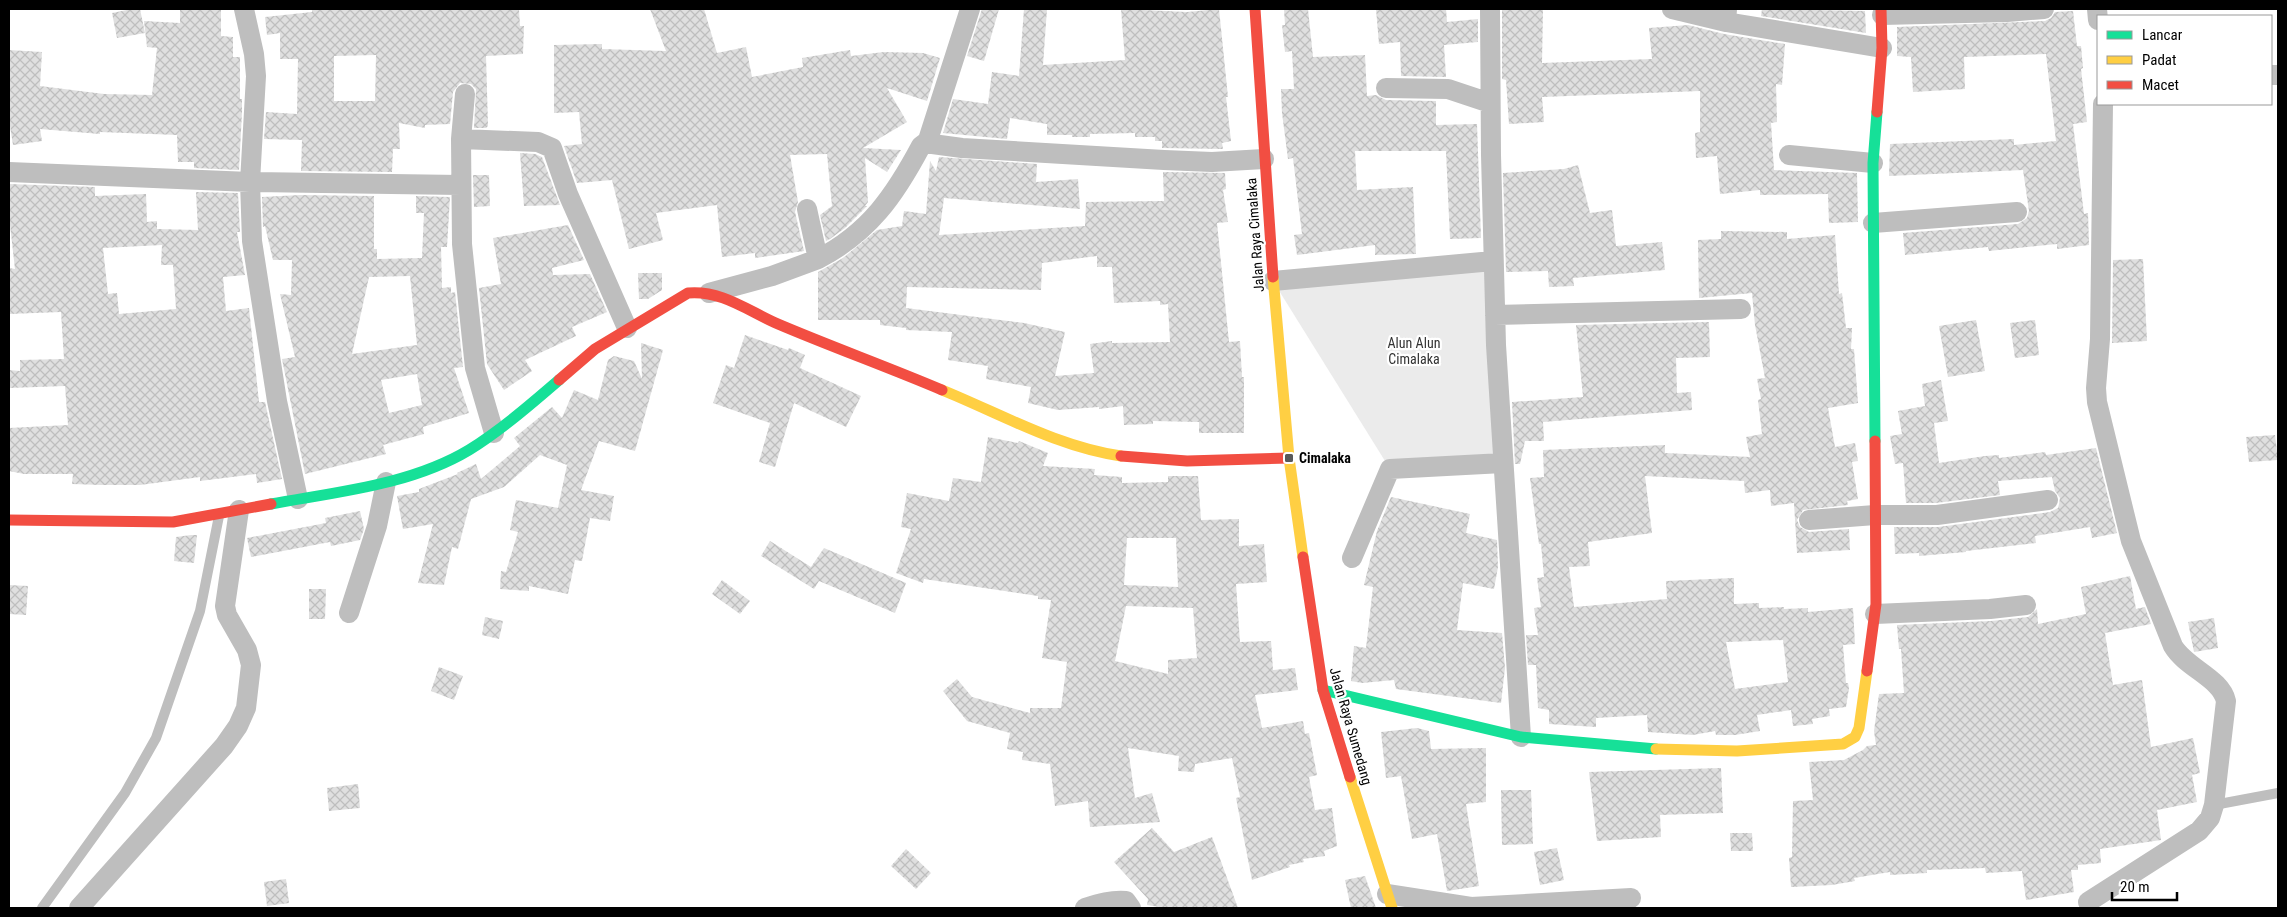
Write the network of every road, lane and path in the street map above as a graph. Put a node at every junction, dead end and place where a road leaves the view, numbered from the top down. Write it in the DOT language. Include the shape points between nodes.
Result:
graph roads {
  1 [pos="244,9"];
  2 [pos="970,9"];
  3 [pos="1255,9"];
  4 [pos="1490,9"];
  5 [pos="1672,9"];
  6 [pos="2044,9"];
  7 [pos="1881,12"];
  8 [pos="1726,15"];
  9 [pos="1882,48"];
  10 [pos="1386,88"];
  11 [pos="465,94"];
  12 [pos="1490,103"];
  13 [pos="2103,105"];
  14 [pos="461,139"];
  15 [pos="933,144"];
  16 [pos="1790,155"];
  17 [pos="1264,159"];
  18 [pos="1873,163"];
  19 [pos="9,172"];
  20 [pos="250,182"];
  21 [pos="460,185"];
  22 [pos="807,209"];
  23 [pos="2017,212"];
  24 [pos="1873,224"];
  25 [pos="818,259"];
  26 [pos="1493,261"];
  27 [pos="1273,281"];
  28 [pos="714,295"];
  29 [pos="1741,309"];
  30 [pos="1495,315"];
  31 [pos="627,328"];
  32 [pos="494,433"];
  33 [pos="1289,458"];
  34 [pos="1503,463"];
  35 [pos="386,482"];
  36 [pos="298,499"];
  37 [pos="2048,500"];
  38 [pos="229,512"];
  39 [pos="1875,515"];
  40 [pos="9,520"];
  41 [pos="1809,520"];
  42 [pos="1352,558"];
  43 [pos="2026,604"];
  44 [pos="349,613"];
  45 [pos="1875,614"];
  46 [pos="1323,690"];
  47 [pos="1521,737"];
  48 [pos="2278,793"];
  49 [pos="2214,805"];
  50 [pos="1631,898"];
  51 [pos="1389,901"];
  52 [pos="2088,902"];
  53 [pos="42,908"];
  54 [pos="79,908"];
  55 [pos="1085,908"];
  56 [pos="1131,908"];
  1 -- 20 [label="street" via="256,76"];
  2 -- 15 [label="street"];
  3 -- 17 [label="main road, Jalan Raya Cimalaka"];
  4 -- 12 [label="street"];
  5 -- 8 [label="street"];
  6 -- 7 [label="street"];
  7 -- 9 [label="main road"];
  8 -- 9 [label="street"];
  9 -- 18 [label="main road"];
  10 -- 12 [label="street" via="1448,89"];
  11 -- 14 [label="street"];
  12 -- 26 [label="street"];
  13 -- 49 [label="street" via="2098,402 2131,541 2173,646 2182,659 2224,694 2226,710"];
  14 -- 21 [label="street"];
  14 -- 31 [label="street" via="538,142 552,148 572,203"];
  15 -- 17 [label="street" via="1193,161"];
  15 -- 25 [label="street" via="921,146 908,174 876,217"];
  16 -- 18 [label="street"];
  17 -- 27 [label="main road, Jalan Raya Cimalaka"];
  18 -- 24 [label="main road"];
  19 -- 20 [label="street"];
  20 -- 21 [label="street"];
  20 -- 36 [label="street" via="252,241 277,401"];
  21 -- 32 [label="street" via="462,244 475,368"];
  22 -- 25 [label="street"];
  23 -- 24 [label="street"];
  24 -- 39 [label="main road"];
  25 -- 28 [label="street"];
  26 -- 27 [label="street"];
  26 -- 30 [label="street"];
  27 -- 33 [label="main road, Jalan Raya Cimalaka"];
  28 -- 31 [label="main road" via="699,291 688,293"];
  28 -- 33 [label="main road" via="986,408 1049,438 1086,449 1121,457 1165,460"];
  29 -- 30 [label="street"];
  30 -- 34 [label="street"];
  31 -- 32 [label="main road" via="595,349"];
  32 -- 35 [label="main road" via="467,451 420,472"];
  33 -- 46 [label="main road, Jalan Raya Sumedang"];
  34 -- 42 [label="street" via="1390,469"];
  34 -- 47 [label="street"];
  35 -- 36 [label="main road"];
  35 -- 44 [label="street"];
  36 -- 38 [label="main road"];
  37 -- 39 [label="street" via="1937,515"];
  38 -- 40 [label="main road" via="172,522"];
  38 -- 53 [label="lane" via="200,611 156,738 125,793"];
  38 -- 54 [label="street" via="225,606 250,657 246,708 224,746"];
  39 -- 41 [label="street"];
  39 -- 45 [label="main road"];
  43 -- 45 [label="street" via="1990,609"];
  45 -- 47 [label="main road" via="1860,728 1855,737 1843,744 1737,751 1670,750"];
  46 -- 47 [label="main road"];
  46 -- 51 [label="main road, Jalan Raya Sumedang"];
  48 -- 49 [label="lane"];
  49 -- 52 [label="street" via="2210,818 2199,831"];
  50 -- 51 [label="street" via="1471,907"];
  55 -- 56 [label="street" via="1116,900 1126,901"];
}
